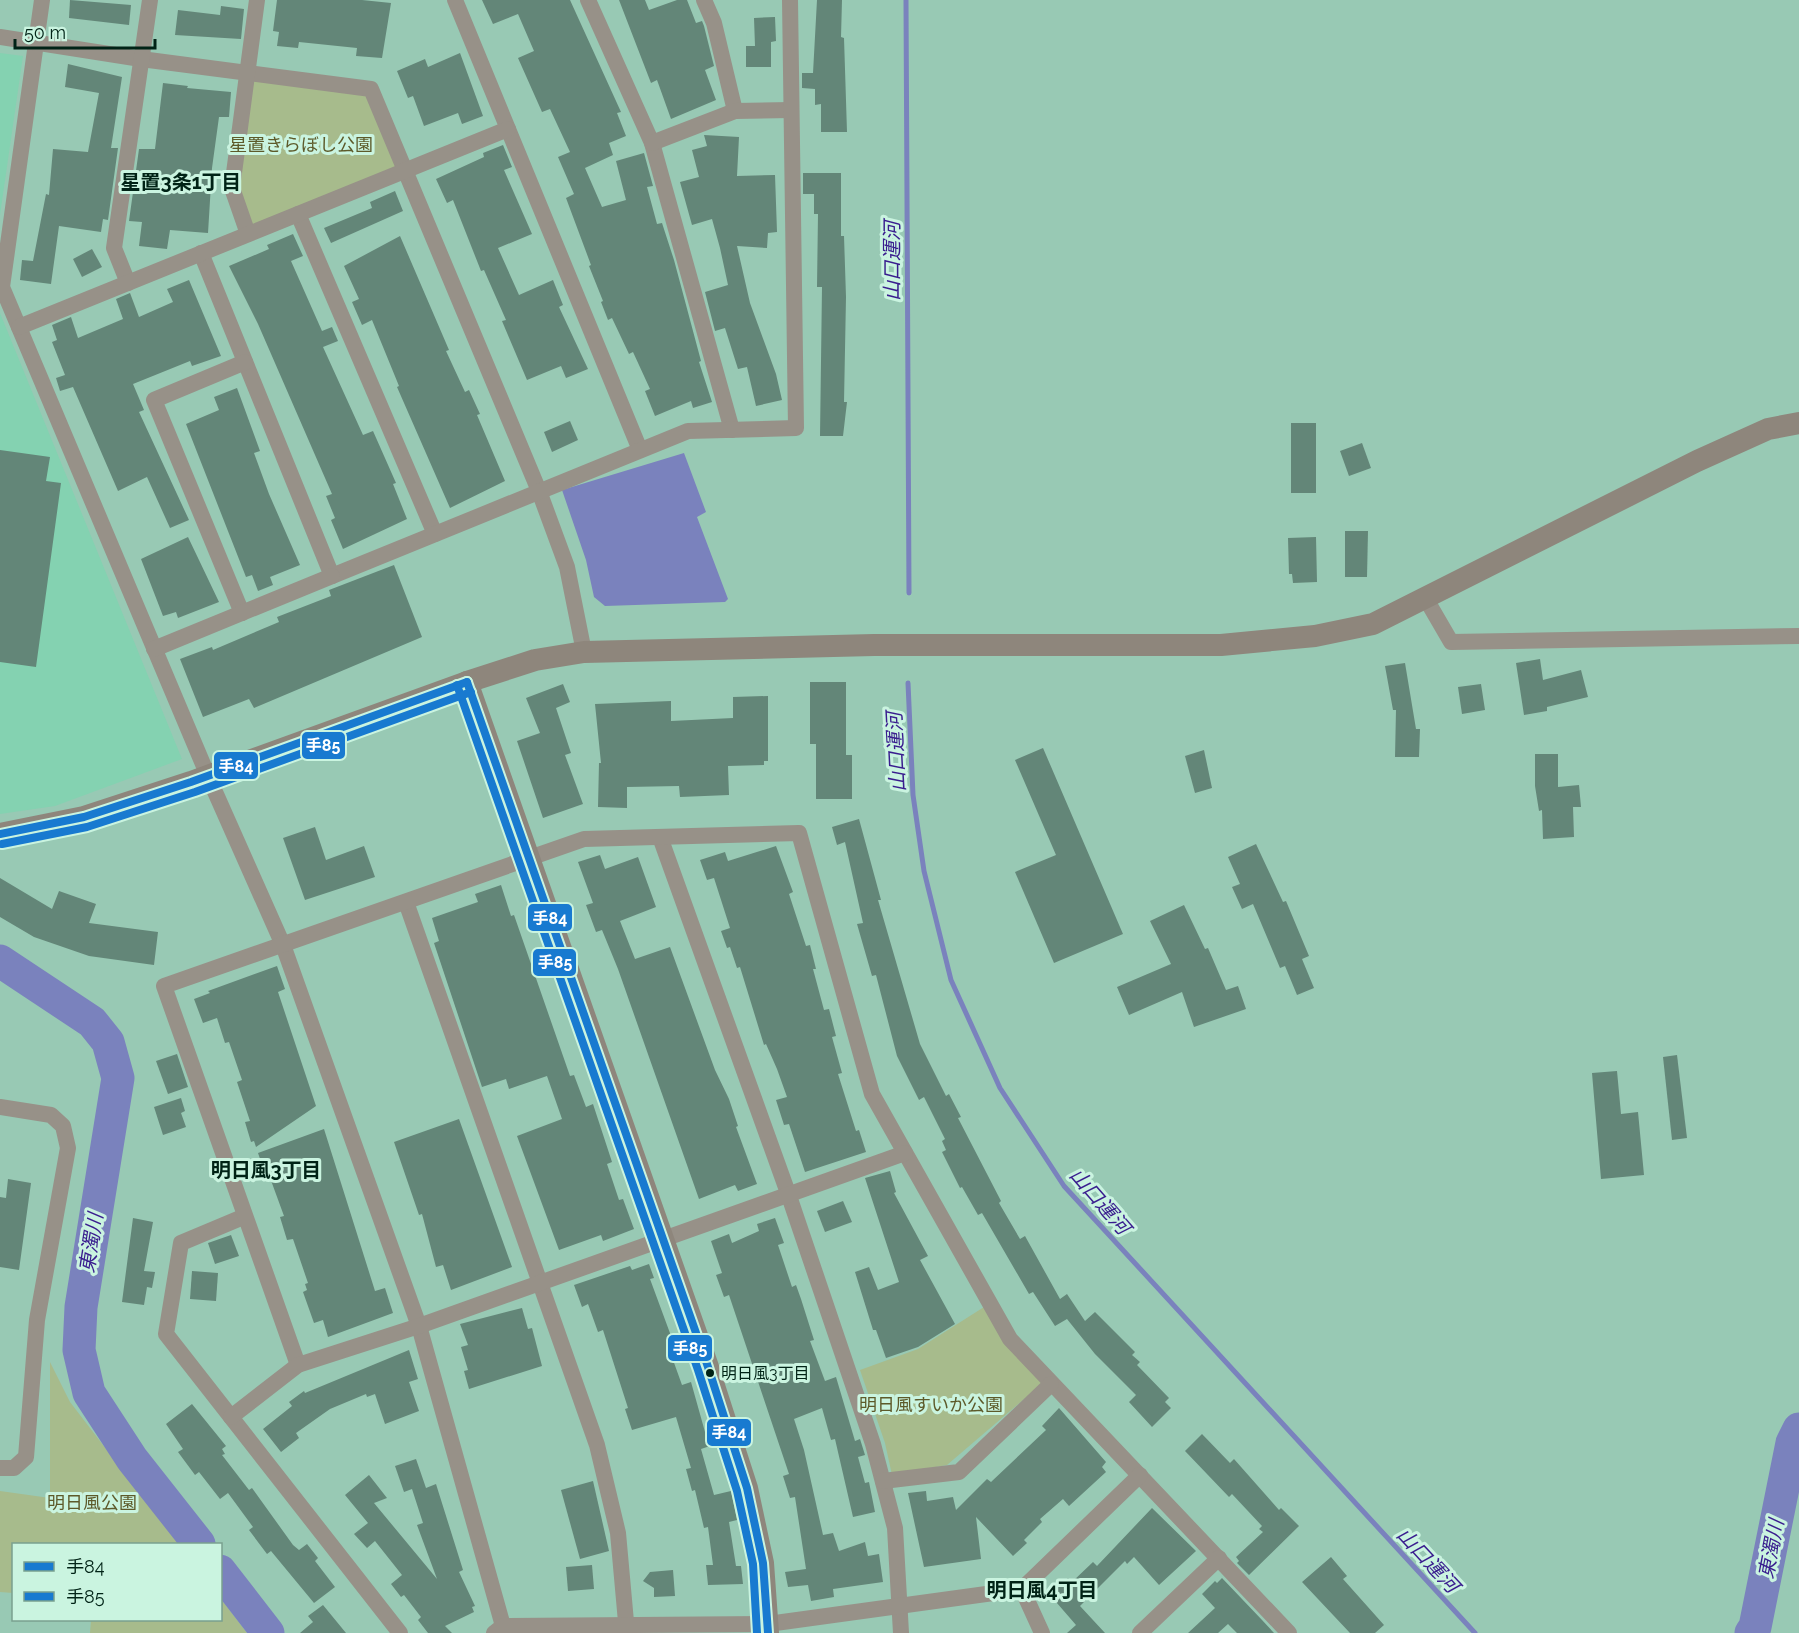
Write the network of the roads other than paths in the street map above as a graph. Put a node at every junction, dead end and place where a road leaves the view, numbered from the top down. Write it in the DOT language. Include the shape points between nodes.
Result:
graph roads {
  1 [pos="42,0"];
  2 [pos="150,0"];
  3 [pos="257,0"];
  4 [pos="454,0"];
  5 [pos="588,0"];
  6 [pos="704,0"];
  7 [pos="790,0"];
  8 [pos="0,37"];
  9 [pos="36,41"];
  10 [pos="141,59"];
  11 [pos="245,73"];
  12 [pos="791,110"];
  13 [pos="735,111"];
  14 [pos="508,129"];
  15 [pos="652,143"];
  16 [pos="405,171"];
  17 [pos="298,214"];
  18 [pos="248,234"];
  19 [pos="201,254"];
  20 [pos="128,283"];
  21 [pos="19,327"];
  22 [pos="245,362"];
  23 [pos="1799,423"];
  24 [pos="732,430"];
  25 [pos="640,450"];
  26 [pos="539,491"];
  27 [pos="435,534"];
  28 [pos="332,576"];
  29 [pos="1426,599"];
  30 [pos="242,613"];
  31 [pos="1799,636"];
  32 [pos="154,649"];
  33 [pos="584,652"];
  34 [pos="467,682"];
  35 [pos="208,776"];
  36 [pos="0,834"];
  37 [pos="660,837"];
  38 [pos="529,859"];
  39 [pos="406,902"];
  40 [pos="283,945"];
  41 [pos="0,1107"];
  42 [pos="905,1153"];
  43 [pos="788,1193"];
  44 [pos="243,1217"];
  45 [pos="663,1238"];
  46 [pos="541,1282"];
  47 [pos="418,1326"];
  48 [pos="298,1365"];
  49 [pos="1051,1384"];
  50 [pos="231,1417"];
  51 [pos="0,1468"];
  52 [pos="1140,1474"];
  53 [pos="883,1481"];
  54 [pos="1219,1558"];
  55 [pos="1022,1589"];
  56 [pos="901,1606"];
  57 [pos="498,1629"];
  58 [pos="628,1629"];
  59 [pos="768,1629"];
  60 [pos="400,1633"];
  61 [pos="902,1633"];
  62 [pos="1042,1633"];
  63 [pos="1140,1633"];
  64 [pos="1289,1633"];
  1 -- 9 [label="street"];
  2 -- 10 [label="street"];
  3 -- 11 [label="street"];
  4 -- 14 [label="street"];
  5 -- 15 [label="street"];
  6 -- 13 [label="street" via="714,23"];
  7 -- 12 [label="street"];
  8 -- 9 [label="street"];
  9 -- 10 [label="street"];
  9 -- 21 [label="street" via="2,287"];
  10 -- 11 [label="street"];
  10 -- 20 [label="street" via="114,248"];
  11 -- 16 [label="street" via="371,89"];
  11 -- 18 [label="street" via="232,188"];
  12 -- 13 [label="street"];
  12 -- 24 [label="street" via="796,429"];
  13 -- 15 [label="street"];
  14 -- 16 [label="street"];
  14 -- 25 [label="street"];
  15 -- 24 [label="street"];
  16 -- 17 [label="street"];
  16 -- 26 [label="street"];
  17 -- 18 [label="street"];
  17 -- 27 [label="street"];
  18 -- 19 [label="street"];
  19 -- 20 [label="street"];
  19 -- 22 [label="street"];
  20 -- 21 [label="street"];
  21 -- 32 [label="street"];
  22 -- 28 [label="street"];
  22 -- 30 [label="street" via="154,400"];
  23 -- 29 [label="street" via="1768,429 1707,457"];
  24 -- 25 [label="street" via="688,431"];
  25 -- 26 [label="street"];
  26 -- 27 [label="street"];
  26 -- 33 [label="street" via="567,567"];
  27 -- 28 [label="street"];
  28 -- 30 [label="street"];
  29 -- 31 [label="street" via="1451,642"];
  29 -- 33 [label="street" via="1373,624 1315,636 1221,645 685,647"];
  30 -- 32 [label="street"];
  32 -- 35 [label="street"];
  33 -- 34 [label="street" via="535,660"];
  34 -- 35 [label="street"];
  34 -- 38 [label="street"];
  35 -- 36 [label="street" via="84,817"];
  35 -- 40 [label="street"];
  37 -- 38 [label="street" via="584,839"];
  37 -- 42 [label="street" via="799,833 872,1094"];
  37 -- 43 [label="street"];
  38 -- 39 [label="street"];
  38 -- 45 [label="street"];
  39 -- 40 [label="street"];
  39 -- 46 [label="street"];
  40 -- 44 [label="street" via="164,986"];
  40 -- 47 [label="street"];
  41 -- 51 [label="street" via="51,1115 63,1126 68,1148 37,1320 26,1457 14,1468"];
  42 -- 43 [label="street"];
  42 -- 49 [label="street" via="1010,1340"];
  43 -- 45 [label="street"];
  43 -- 53 [label="street"];
  44 -- 48 [label="street"];
  44 -- 50 [label="street" via="181,1243 166,1334"];
  45 -- 46 [label="street"];
  45 -- 59 [label="street" via="747,1488 763,1563"];
  46 -- 47 [label="street"];
  46 -- 58 [label="street" via="597,1445 618,1533"];
  47 -- 48 [label="street"];
  47 -- 57 [label="street"];
  48 -- 50 [label="street"];
  49 -- 52 [label="street"];
  49 -- 53 [label="street" via="959,1472"];
  50 -- 60 [label="street"];
  52 -- 54 [label="street"];
  52 -- 55 [label="street"];
  53 -- 56 [label="street" via="895,1528"];
  54 -- 63 [label="street"];
  54 -- 64 [label="street"];
  55 -- 56 [label="street"];
  55 -- 62 [label="street"];
  56 -- 59 [label="street"];
  56 -- 61 [label="street"];
  57 -- 58 [label="street"];
  58 -- 59 [label="street"];
}
